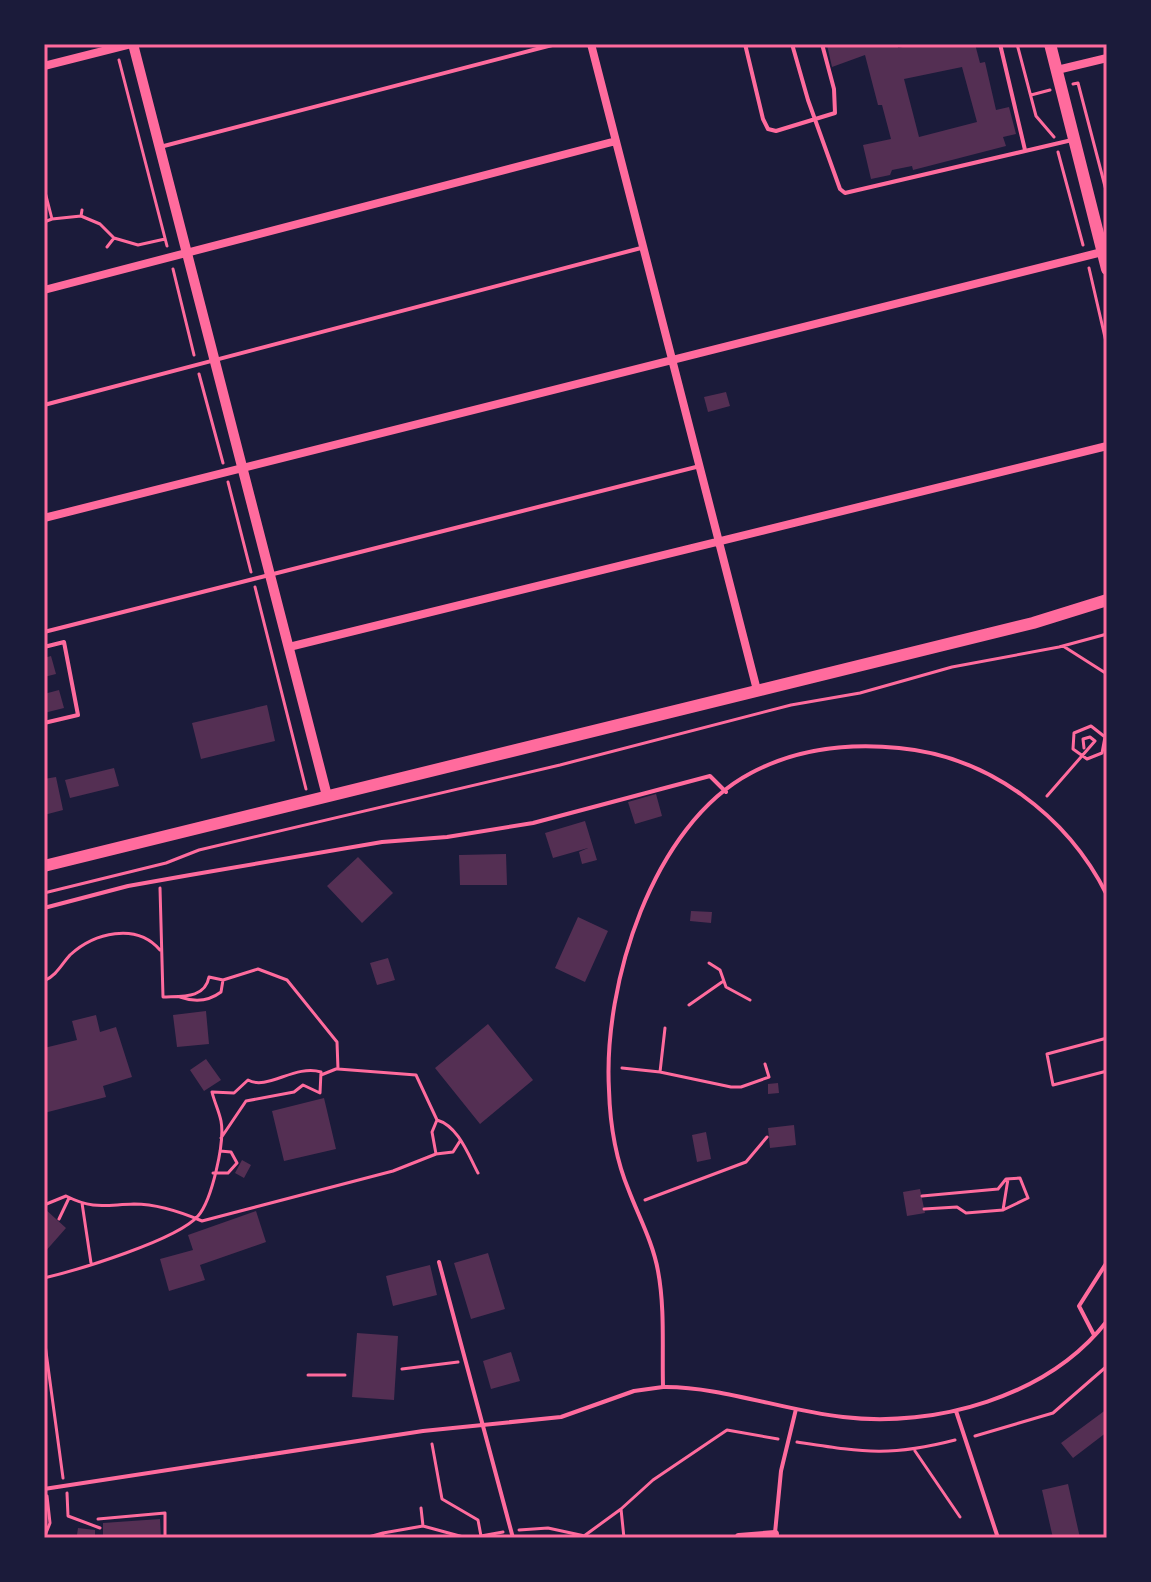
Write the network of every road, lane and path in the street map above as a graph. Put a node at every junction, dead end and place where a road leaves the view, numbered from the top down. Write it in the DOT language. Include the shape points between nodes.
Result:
graph roads {
  1 [pos="132,44"];
  2 [pos="556,44"];
  3 [pos="591,44"];
  4 [pos="745,44"];
  5 [pos="792,44"];
  6 [pos="822,44"];
  7 [pos="1000,44"];
  8 [pos="1017,44"];
  9 [pos="1050,44"];
  10 [pos="116,48"];
  11 [pos="1107,58"];
  12 [pos="44,66"];
  13 [pos="1057,70"];
  14 [pos="816,122"];
  15 [pos="1074,139"];
  16 [pos="616,141"];
  17 [pos="1055,143"];
  18 [pos="160,147"];
  19 [pos="1025,150"];
  20 [pos="44,188"];
  21 [pos="82,210"];
  22 [pos="81,216"];
  23 [pos="52,219"];
  24 [pos="44,222"];
  25 [pos="114,238"];
  26 [pos="165,239"];
  27 [pos="107,247"];
  28 [pos="644,248"];
  29 [pos="1105,251"];
  30 [pos="187,252"];
  31 [pos="170,257"];
  32 [pos="1086,257"];
  33 [pos="1107,269"];
  34 [pos="44,290"];
  35 [pos="1107,346"];
  36 [pos="671,358"];
  37 [pos="215,360"];
  38 [pos="197,366"];
  39 [pos="44,405"];
  40 [pos="1107,446"];
  41 [pos="700,466"];
  42 [pos="243,468"];
  43 [pos="225,472"];
  44 [pos="44,518"];
  45 [pos="718,539"];
  46 [pos="271,576"];
  47 [pos="253,580"];
  48 [pos="1107,600"];
  49 [pos="44,632"];
  50 [pos="1107,634"];
  51 [pos="1063,646"];
  52 [pos="44,647"];
  53 [pos="289,647"];
  54 [pos="1107,674"];
  55 [pos="757,690"];
  56 [pos="44,723"];
  57 [pos="1084,748"];
  58 [pos="1080,755"];
  59 [pos="726,792"];
  60 [pos="327,796"];
  61 [pos="1047,796"];
  62 [pos="309,800"];
  63 [pos="314,824"];
  64 [pos="44,866"];
  65 [pos="160,886"];
  66 [pos="44,893"];
  67 [pos="1107,895"];
  68 [pos="44,908"];
  69 [pos="162,953"];
  70 [pos="709,963"];
  71 [pos="223,980"];
  72 [pos="44,981"];
  73 [pos="722,982"];
  74 [pos="179,996"];
  75 [pos="750,1000"];
  76 [pos="689,1005"];
  77 [pos="665,1028"];
  78 [pos="1107,1038"];
  79 [pos="765,1064"];
  80 [pos="622,1068"];
  81 [pos="338,1069"];
  82 [pos="1107,1071"];
  83 [pos="660,1072"];
  84 [pos="321,1075"];
  85 [pos="437,1120"];
  86 [pos="767,1137"];
  87 [pos="221,1138"];
  88 [pos="460,1141"];
  89 [pos="219,1152"];
  90 [pos="436,1154"];
  91 [pos="213,1173"];
  92 [pos="478,1173"];
  93 [pos="1008,1179"];
  94 [pos="922,1196"];
  95 [pos="69,1198"];
  96 [pos="645,1200"];
  97 [pos="82,1203"];
  98 [pos="44,1205"];
  99 [pos="924,1209"];
  100 [pos="1003,1210"];
  101 [pos="196,1218"];
  102 [pos="59,1219"];
  103 [pos="439,1262"];
  104 [pos="1107,1262"];
  105 [pos="91,1263"];
  106 [pos="44,1278"];
  107 [pos="1107,1321"];
  108 [pos="1094,1335"];
  109 [pos="44,1337"];
  110 [pos="465,1361"];
  111 [pos="1107,1366"];
  112 [pos="402,1369"];
  113 [pos="47,1374"];
  114 [pos="308,1375"];
  115 [pos="345,1375"];
  116 [pos="663,1387"];
  117 [pos="796,1409"];
  118 [pos="956,1410"];
  119 [pos="484,1424"];
  120 [pos="965,1438"];
  121 [pos="953,1441"];
  122 [pos="432,1444"];
  123 [pos="914,1450"];
  124 [pos="66,1485"];
  125 [pos="45,1488"];
  126 [pos="421,1508"];
  127 [pos="960,1517"];
  128 [pos="98,1519"];
  129 [pos="423,1526"];
  130 [pos="100,1528"];
  131 [pos="511,1530"];
  132 [pos="383,1535"];
  133 [pos="584,1536"];
  134 [pos="775,1536"];
  135 [pos="481,1537"];
  136 [pos="739,1537"];
  137 [pos="44,1538"];
  138 [pos="165,1538"];
  139 [pos="365,1538"];
  140 [pos="468,1538"];
  141 [pos="513,1538"];
  142 [pos="594,1538"];
  143 [pos="624,1538"];
  144 [pos="998,1538"];
  1 -- 10 [label="street"];
  1 -- 18 [label="street"];
  2 -- 18 [label="lane"];
  3 -- 16 [label="street"];
  4 -- 14 [label="lane" via="768,129"];
  5 -- 14 [label="lane"];
  6 -- 14 [label="lane" via="838,107"];
  7 -- 19 [label="lane"];
  8 -- 17 [label="path" via="1036,116"];
  9 -- 13 [label="main road"];
  10 -- 12 [label="street"];
  10 -- 26 [label="path"];
  11 -- 13 [label="street"];
  13 -- 15 [label="main road"];
  14 -- 19 [label="lane" via="845,193"];
  15 -- 17 [label="lane"];
  15 -- 29 [label="main road"];
  16 -- 28 [label="street"];
  16 -- 30 [label="street"];
  17 -- 19 [label="lane"];
  17 -- 32 [label="path"];
  18 -- 30 [label="street"];
  20 -- 23 [label="path"];
  21 -- 22 [label="path"];
  22 -- 23 [label="path"];
  22 -- 25 [label="path"];
  23 -- 24 [label="path"];
  25 -- 26 [label="path" via="138,245"];
  25 -- 27 [label="path"];
  26 -- 31 [label="path"];
  28 -- 36 [label="street"];
  28 -- 37 [label="lane"];
  29 -- 32 [label="street"];
  29 -- 33 [label="main road"];
  30 -- 31 [label="street"];
  30 -- 37 [label="street"];
  31 -- 34 [label="street"];
  31 -- 38 [label="path"];
  32 -- 35 [label="path"];
  32 -- 36 [label="street"];
  36 -- 41 [label="street"];
  36 -- 42 [label="street"];
  37 -- 38 [label="lane"];
  37 -- 42 [label="street"];
  38 -- 39 [label="lane"];
  38 -- 43 [label="path"];
  40 -- 45 [label="street"];
  41 -- 45 [label="street"];
  41 -- 46 [label="lane"];
  42 -- 43 [label="street"];
  42 -- 46 [label="street"];
  43 -- 44 [label="street"];
  43 -- 47 [label="path"];
  45 -- 53 [label="street"];
  45 -- 55 [label="street"];
  46 -- 47 [label="lane"];
  46 -- 53 [label="street"];
  47 -- 49 [label="lane"];
  47 -- 62 [label="path"];
  48 -- 55 [label="main road"];
  50 -- 51 [label="path"];
  51 -- 54 [label="path"];
  51 -- 63 [label="path" via="791,705"];
  52 -- 56 [label="lane" via="64,642 78,715"];
  53 -- 60 [label="street"];
  55 -- 60 [label="main road"];
  57 -- 58 [label="path" via="1083,739 1095,741"];
  58 -- 58 [label="path" via="1087,759 1102,753 1105,737 1091,726 1074,733 1073,749"];
  58 -- 61 [label="path"];
  59 -- 67 [label="lane" via="748,774 795,754 853,746 935,753 991,774 1047,816 1074,843"];
  59 -- 68 [label="lane" via="710,776 533,823 174,877"];
  59 -- 116 [label="lane" via="702,810 651,891 625,959 610,1027 612,1126 628,1189 658,1269"];
  60 -- 62 [label="main road"];
  62 -- 63 [label="path"];
  62 -- 64 [label="main road"];
  63 -- 66 [label="path"];
  65 -- 69 [label="path"];
  69 -- 72 [label="path" via="139,935 106,935 72,953"];
  69 -- 74 [label="path" via="163,997"];
  70 -- 73 [label="path" via="720,970"];
  71 -- 74 [label="path" via="209,977 200,992"];
  71 -- 74 [label="path" via="214,997"];
  71 -- 81 [label="path" via="249,969 287,980 337,1042"];
  73 -- 75 [label="path"];
  73 -- 76 [label="path"];
  77 -- 83 [label="path"];
  78 -- 82 [label="path" via="1047,1054 1053,1085"];
  79 -- 83 [label="path" via="769,1077 741,1087"];
  80 -- 83 [label="path"];
  81 -- 84 [label="path"];
  81 -- 85 [label="path" via="411,1072"];
  84 -- 87 [label="path" via="320,1093 303,1085 294,1092 246,1101"];
  84 -- 87 [label="path" via="307,1068 263,1084 248,1080 234,1093 212,1092"];
  85 -- 88 [label="path" via="447,1123"];
  85 -- 90 [label="path" via="432,1132"];
  86 -- 96 [label="path" via="746,1162"];
  87 -- 89 [label="path"];
  88 -- 90 [label="path" via="453,1152"];
  88 -- 92 [label="path"];
  89 -- 91 [label="path"];
  89 -- 91 [label="path" via="231,1152 237,1163 228,1173"];
  90 -- 101 [label="path" via="393,1171 202,1221"];
  91 -- 101 [label="path" via="208,1202"];
  93 -- 94 [label="path" via="998,1189"];
  93 -- 100 [label="path"];
  93 -- 100 [label="path" via="1020,1178 1028,1198"];
  95 -- 97 [label="path"];
  95 -- 98 [label="path"];
  95 -- 102 [label="path"];
  97 -- 101 [label="path" via="100,1208 135,1204"];
  97 -- 105 [label="path"];
  99 -- 100 [label="path"];
  101 -- 105 [label="path" via="162,1238"];
  103 -- 110 [label="lane"];
  104 -- 108 [label="lane" via="1079,1306"];
  105 -- 106 [label="path"];
  107 -- 108 [label="lane"];
  108 -- 118 [label="lane" via="1036,1378"];
  109 -- 113 [label="path"];
  110 -- 112 [label="path"];
  110 -- 119 [label="lane"];
  111 -- 120 [label="path" via="1053,1413"];
  113 -- 124 [label="path"];
  114 -- 115 [label="path"];
  116 -- 117 [label="lane"];
  116 -- 119 [label="lane" via="634,1391 561,1417"];
  117 -- 118 [label="lane" via="879,1420"];
  117 -- 134 [label="lane" via="781,1471"];
  118 -- 120 [label="lane"];
  119 -- 124 [label="lane"];
  119 -- 131 [label="lane"];
  120 -- 121 [label="path"];
  120 -- 144 [label="lane"];
  122 -- 135 [label="path" via="442,1499 478,1520"];
  123 -- 127 [label="path"];
  124 -- 125 [label="lane"];
  124 -- 130 [label="path" via="68,1516"];
  125 -- 137 [label="path" via="50,1523"];
  126 -- 129 [label="path"];
  128 -- 138 [label="path" via="165,1513"];
  129 -- 132 [label="path"];
  129 -- 140 [label="path"];
  131 -- 133 [label="path" via="548,1528"];
  131 -- 135 [label="path"];
  131 -- 141 [label="lane"];
  132 -- 139 [label="path"];
  133 -- 142 [label="path"];
  133 -- 143 [label="path" via="621,1509"];
  134 -- 136 [label="street"];
  135 -- 140 [label="path"];
}
